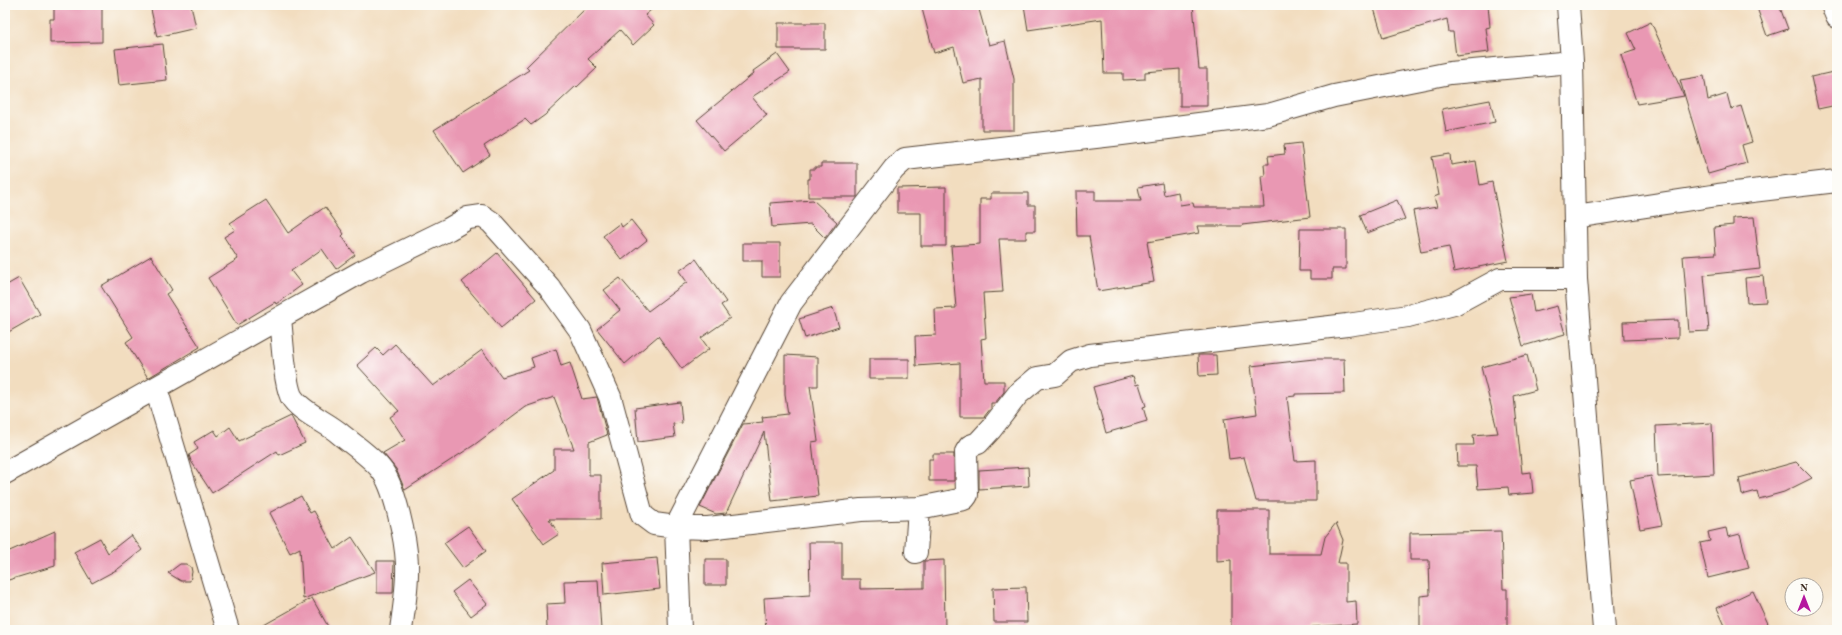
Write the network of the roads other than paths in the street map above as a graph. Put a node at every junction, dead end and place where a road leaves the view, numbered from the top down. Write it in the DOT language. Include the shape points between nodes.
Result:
graph roads {
  1 [pos="1568,5"];
  2 [pos="1832,5"];
  3 [pos="1837,17"];
  4 [pos="1572,62"];
  5 [pos="1837,181"];
  6 [pos="1575,217"];
  7 [pos="1576,279"];
  8 [pos="280,318"];
  9 [pos="156,388"];
  10 [pos="5,473"];
  11 [pos="919,508"];
  12 [pos="676,527"];
  13 [pos="916,552"];
  14 [pos="228,630"];
  15 [pos="401,630"];
  16 [pos="680,630"];
  17 [pos="1604,630"];
  1 -- 4 [label="street"];
  2 -- 3 [label="street"];
  4 -- 6 [label="street"];
  4 -- 12 [label="street" via="1450,73 1334,96 1268,115 905,159 890,174 791,303"];
  5 -- 6 [label="street"];
  6 -- 7 [label="street"];
  7 -- 11 [label="street" via="1500,279 1454,304 1408,316 1090,355 1071,361 1055,375 1037,378 1018,394 978,443 970,446 966,452 967,495 964,499"];
  7 -- 17 [label="street"];
  8 -- 9 [label="street"];
  8 -- 12 [label="street" via="361,272 468,218 482,216 492,222 549,287 580,330 610,397 642,514 654,524"];
  8 -- 15 [label="street" via="291,396 304,409 370,459 387,478 401,525 407,564"];
  9 -- 10 [label="street"];
  9 -- 14 [label="street"];
  11 -- 12 [label="street" via="861,510 708,528"];
  11 -- 13 [label="street"];
  12 -- 16 [label="street"];
}
